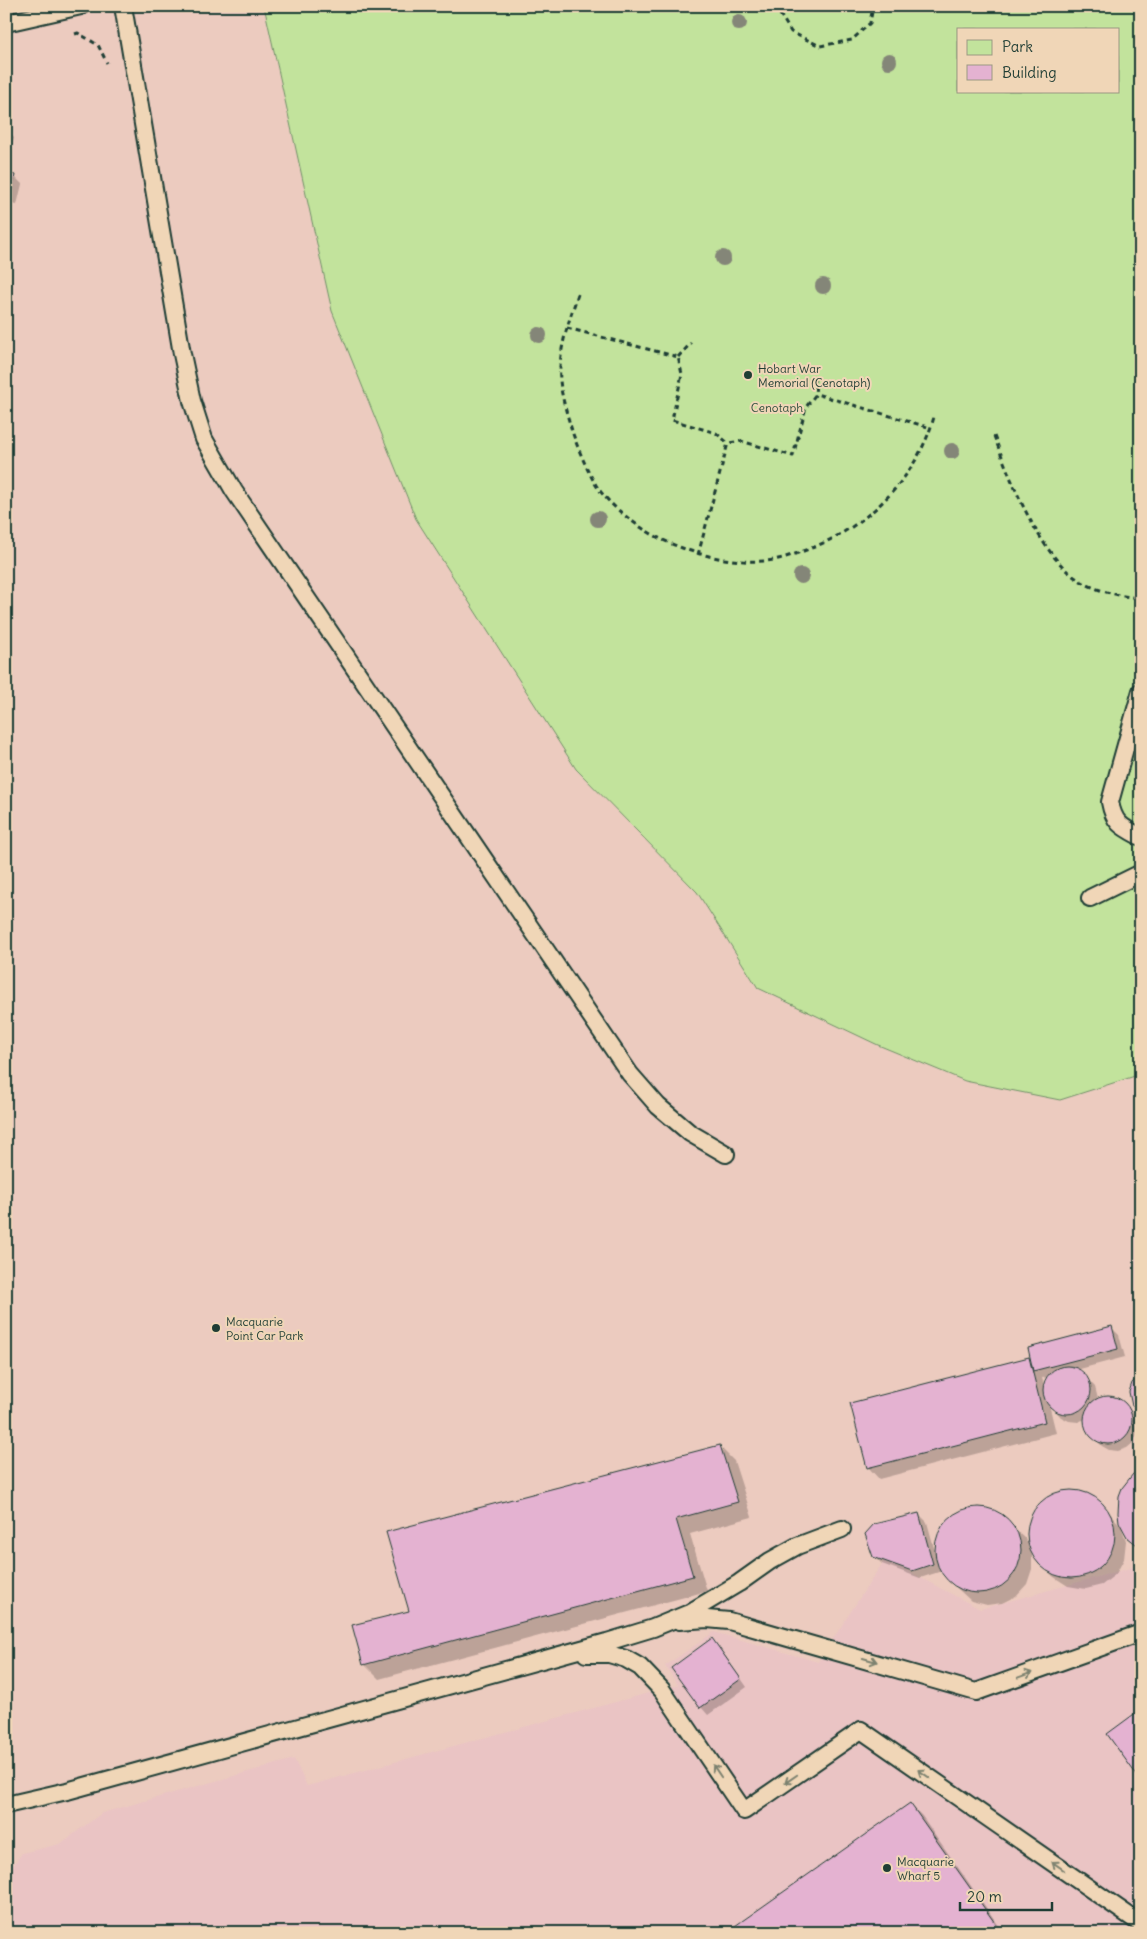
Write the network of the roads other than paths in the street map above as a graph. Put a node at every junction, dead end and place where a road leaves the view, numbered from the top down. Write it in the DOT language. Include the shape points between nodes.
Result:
graph roads {
  1 [pos="81,6"];
  2 [pos="123,6"];
  3 [pos="6,23"];
  4 [pos="1141,691"];
  5 [pos="1141,837"];
  6 [pos="1141,873"];
  7 [pos="1090,898"];
  8 [pos="726,1154"];
  9 [pos="842,1530"];
  10 [pos="653,1628"];
  11 [pos="1141,1633"];
  12 [pos="556,1656"];
  13 [pos="6,1805"];
  14 [pos="1141,1924"];
  1 -- 3 [label="lane"];
  2 -- 8 [label="lane" via="182,354 204,439 240,499 630,1074 658,1106 690,1133"];
  4 -- 5 [label="lane" via="1110,802 1113,816 1123,828"];
  6 -- 7 [label="lane"];
  9 -- 10 [label="lane" via="797,1546 688,1614"];
  10 -- 11 [label="lane, one-way" via="686,1620 722,1620 976,1692"];
  10 -- 12 [label="lane"];
  12 -- 13 [label="lane"];
  14 -- 12 [label="lane, one-way" via="861,1730 744,1811 662,1690 640,1667 609,1654"];
}
